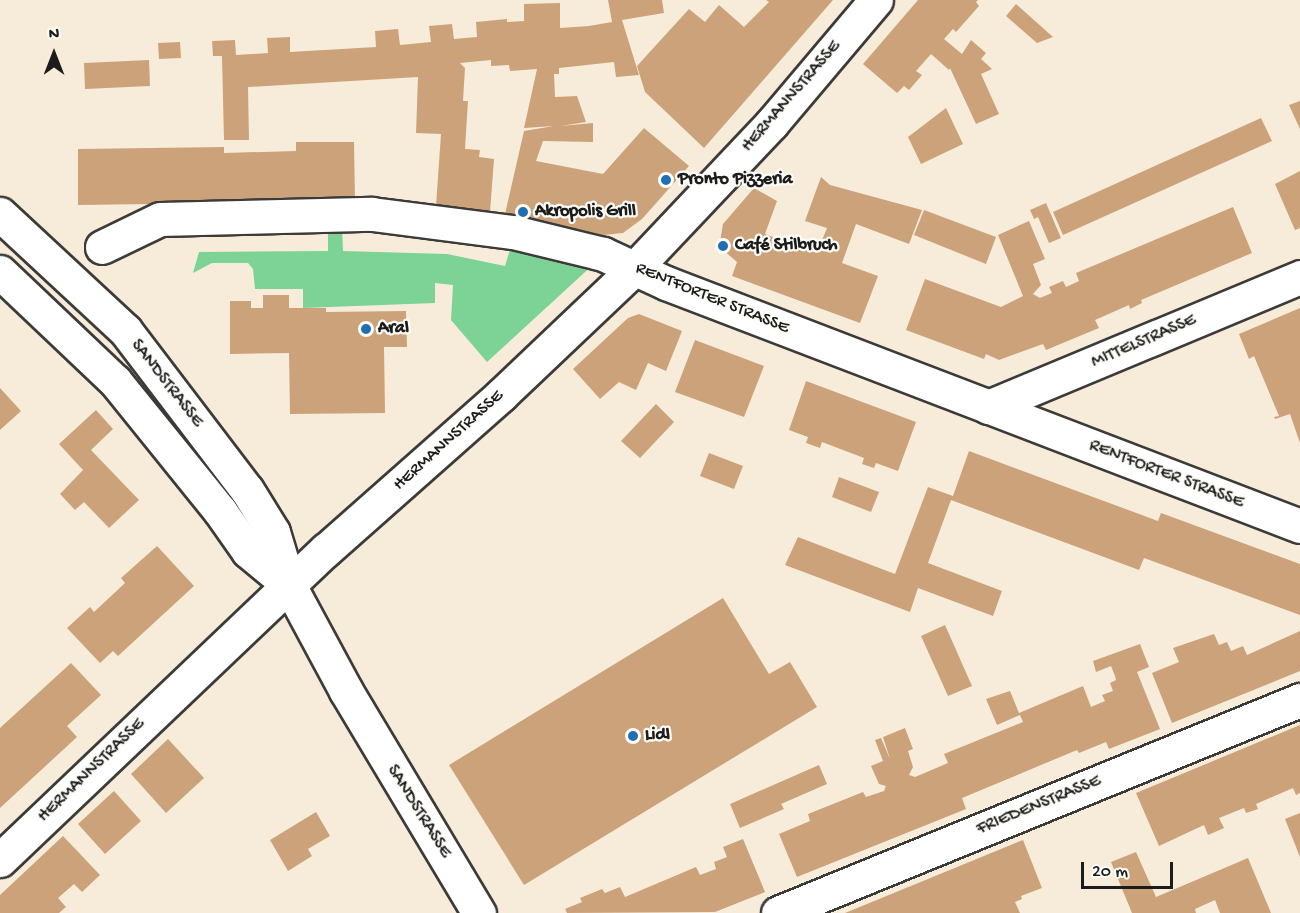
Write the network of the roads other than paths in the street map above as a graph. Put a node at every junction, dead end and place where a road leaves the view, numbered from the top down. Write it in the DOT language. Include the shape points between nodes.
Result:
graph roads {
  1 [pos="876,0"];
  2 [pos="0,214"];
  3 [pos="102,247"];
  4 [pos="635,268"];
  5 [pos="0,272"];
  6 [pos="1300,277"];
  7 [pos="988,407"];
  8 [pos="1300,526"];
  9 [pos="289,585"];
  10 [pos="1300,700"];
  11 [pos="0,860"];
  12 [pos="479,913"];
  13 [pos="778,913"];
  1 -- 4 [label="street, HERMANNSTRASSE" via="772,123"];
  2 -- 9 [label="street, SANDSTRASSE" via="125,330 247,490 273,532"];
  3 -- 4 [label="street, RENTFORTER STRASSE" via="160,219 372,214 513,232 603,254"];
  4 -- 7 [label="street, RENTFORTER STRASSE"];
  4 -- 9 [label="street, HERMANNSTRASSE" via="501,395"];
  5 -- 9 [label="street, SANDSTRASSE" via="115,381 248,551"];
  6 -- 7 [label="street, MITTELSTRASSE"];
  7 -- 8 [label="street, RENTFORTER STRASSE"];
  9 -- 11 [label="street, HERMANNSTRASSE"];
  9 -- 12 [label="street, SANDSTRASSE" via="392,770"];
  10 -- 13 [label="street, FRIEDENSTRASSE"];
}
